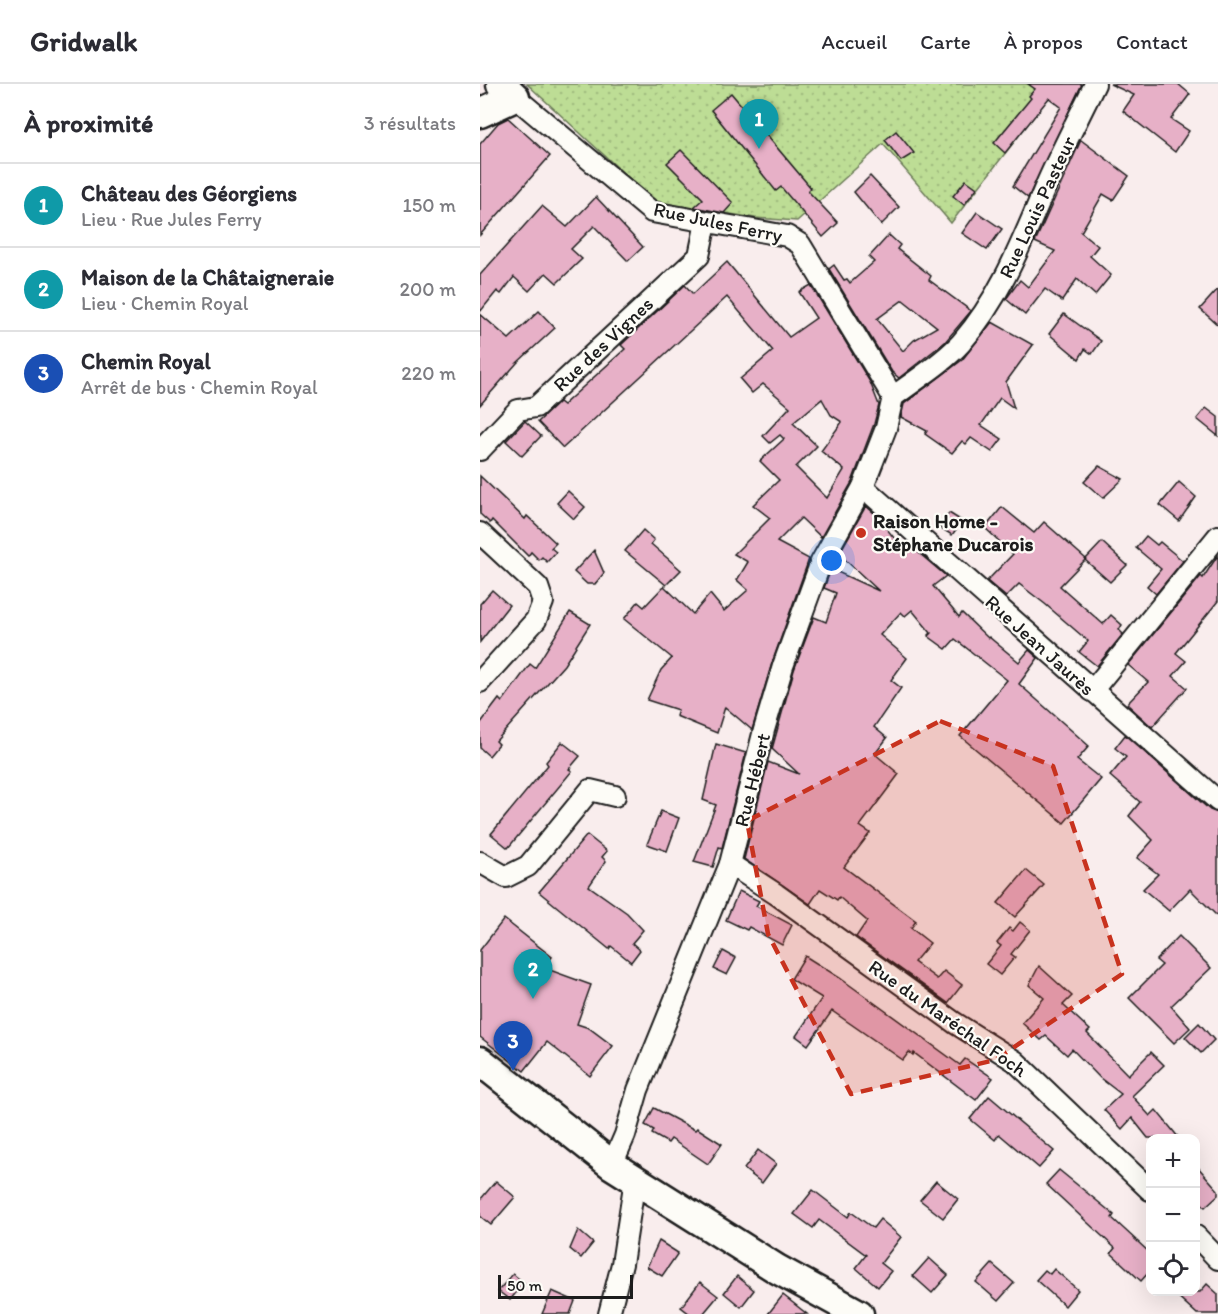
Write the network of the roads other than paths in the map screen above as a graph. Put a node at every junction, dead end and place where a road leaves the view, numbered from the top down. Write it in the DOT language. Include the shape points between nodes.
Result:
graph roads {
  1 [pos="1095,84"];
  2 [pos="508,90"];
  3 [pos="480,113"];
  4 [pos="706,222"];
  5 [pos="892,397"];
  6 [pos="480,450"];
  7 [pos="863,487"];
  8 [pos="480,533"];
  9 [pos="1218,536"];
  10 [pos="480,682"];
  11 [pos="1092,691"];
  12 [pos="615,796"];
  13 [pos="1217,799"];
  14 [pos="480,862"];
  15 [pos="730,864"];
  16 [pos="480,1062"];
  17 [pos="623,1172"];
  18 [pos="1148,1188"];
  19 [pos="1200,1240"];
  20 [pos="1218,1259"];
  21 [pos="609,1314"];
  22 [pos="859,1314"];
  1 -- 5 [label="street, Rue Louis Pasteur" via="1000,287 961,342"];
  2 -- 3 [label="street"];
  2 -- 4 [label="street, Rue Jules Ferry" via="651,212"];
  4 -- 5 [label="street, Rue Jules Ferry" via="787,236 800,244"];
  4 -- 6 [label="street, Rue des Vignes" via="699,256 536,407 518,410"];
  5 -- 7 [label="street, Rue Hébert" via="886,428"];
  7 -- 11 [label="street, Rue Jean Jaurès"];
  7 -- 15 [label="street, Rue Hébert" via="821,562 783,666"];
  8 -- 10 [label="street" via="532,580 543,602 536,620"];
  9 -- 11 [label="street"];
  11 -- 13 [label="street, Rue Jean Jaurès"];
  12 -- 14 [label="street" via="590,790 520,872 506,878"];
  15 -- 17 [label="street, Rue Hébert" via="638,1090 625,1135"];
  15 -- 18 [label="street, Rue du Maréchal Foch" via="1015,1061"];
  16 -- 17 [label="street"];
  17 -- 21 [label="street, Rue Hébert" via="622,1264"];
  17 -- 22 [label="street" via="777,1269"];
  19 -- 20 [label="street"];
}
